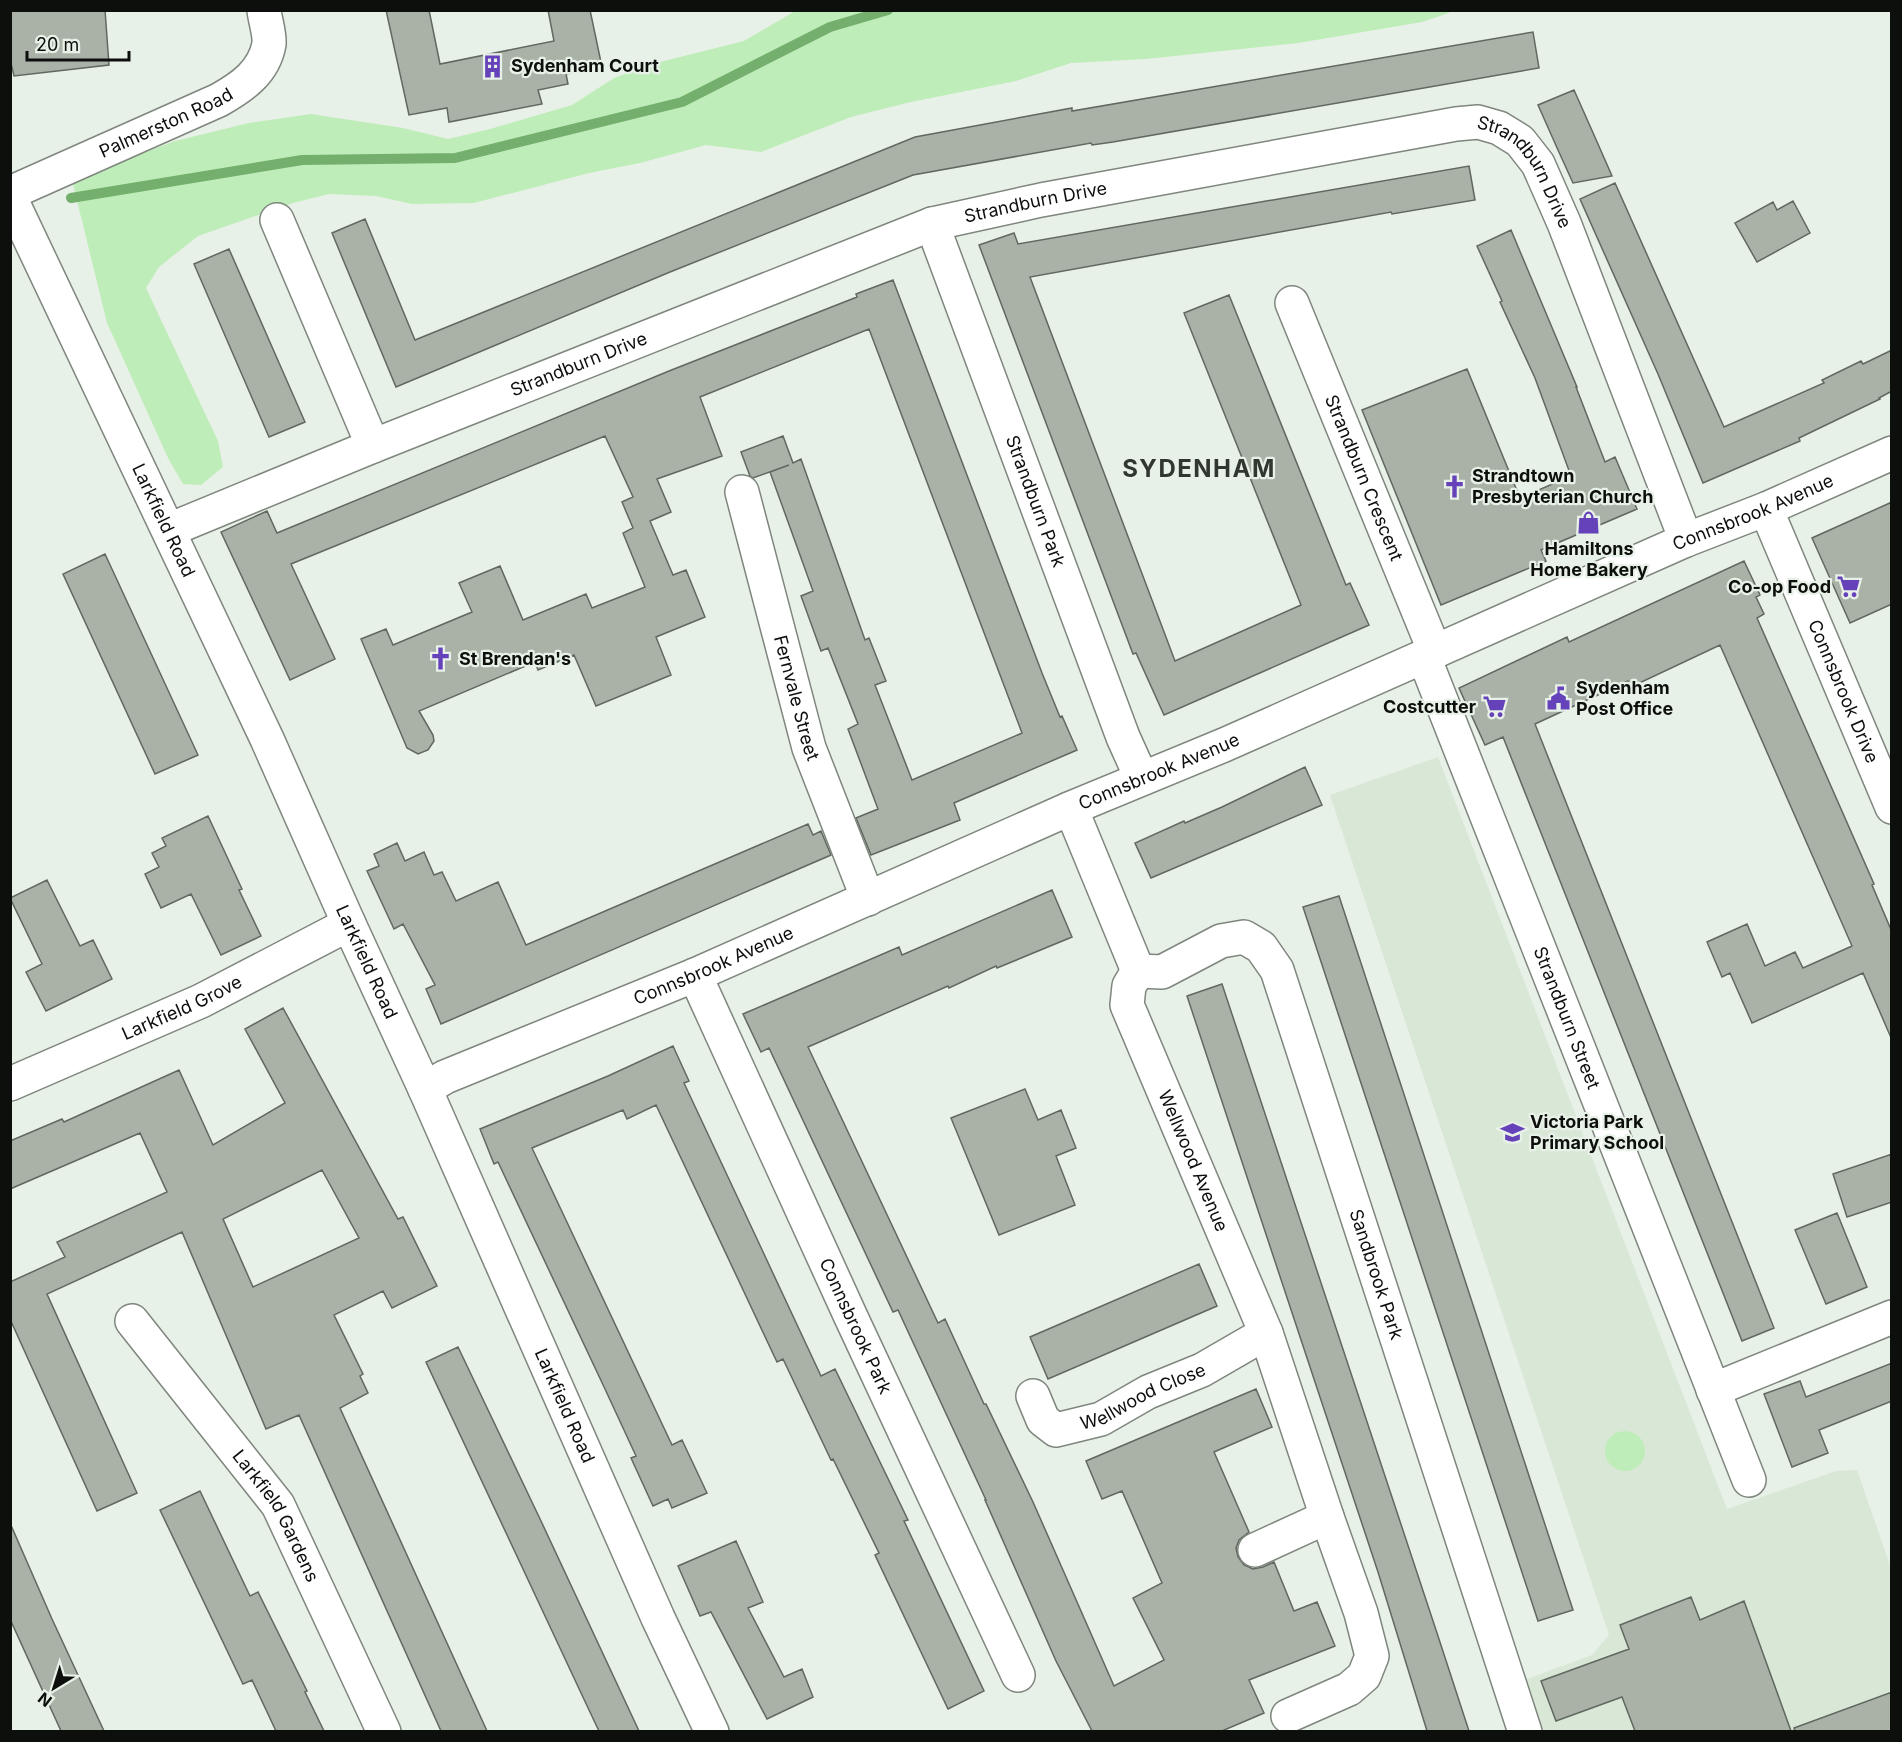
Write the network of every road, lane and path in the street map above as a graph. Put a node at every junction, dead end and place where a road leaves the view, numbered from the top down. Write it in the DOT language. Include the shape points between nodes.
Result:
graph roads {
  1 [pos="264,10"];
  2 [pos="10,195"];
  3 [pos="277,220"];
  4 [pos="932,224"];
  5 [pos="1292,303"];
  6 [pos="373,446"];
  7 [pos="1892,453"];
  8 [pos="742,492"];
  9 [pos="1766,509"];
  10 [pos="169,530"];
  11 [pos="1686,540"];
  12 [pos="1430,654"];
  13 [pos="1141,777"];
  14 [pos="1892,807"];
  15 [pos="1069,809"];
  16 [pos="868,899"];
  17 [pos="349,924"];
  18 [pos="1138,971"];
  19 [pos="695,975"];
  20 [pos="10,1084"];
  21 [pos="426,1089"];
  22 [pos="1892,1317"];
  23 [pos="132,1321"];
  24 [pos="1266,1333"];
  25 [pos="1713,1390"];
  26 [pos="1033,1396"];
  27 [pos="1749,1480"];
  28 [pos="1327,1517"];
  29 [pos="1255,1550"];
  30 [pos="1018,1675"];
  31 [pos="1288,1716"];
  32 [pos="384,1731"];
  33 [pos="712,1731"];
  34 [pos="1525,1731"];
  1 -- 2 [label="street, Palmerston Road" via="269,43 259,71 240,88"];
  2 -- 10 [label="street, Larkfield Road"];
  3 -- 6 [label="street"];
  4 -- 6 [label="street, Strandburn Drive"];
  4 -- 11 [label="street, Strandburn Drive" via="1041,200 1456,124 1478,122 1499,128 1520,141 1538,164"];
  4 -- 13 [label="street, Strandburn Park"];
  5 -- 12 [label="street, Strandburn Crescent"];
  6 -- 10 [label="street, Strandburn Drive"];
  7 -- 9 [label="street, Connsbrook Avenue"];
  8 -- 16 [label="street, Fernvale Street" via="809,748"];
  9 -- 11 [label="street, Connsbrook Avenue"];
  9 -- 14 [label="street, Connsbrook Drive"];
  10 -- 17 [label="street, Larkfield Road"];
  11 -- 12 [label="street, Connsbrook Avenue"];
  12 -- 13 [label="street, Connsbrook Avenue" via="1224,745"];
  12 -- 25 [label="street, Strandburn Street"];
  13 -- 15 [label="street, Connsbrook Avenue"];
  15 -- 16 [label="street, Connsbrook Avenue"];
  15 -- 18 [label="street"];
  16 -- 19 [label="street, Connsbrook Avenue"];
  17 -- 20 [label="street, Larkfield Grove" via="201,1001"];
  17 -- 21 [label="street, Larkfield Road"];
  18 -- 24 [label="street, Wellwood Avenue" via="1127,1005"];
  18 -- 34 [label="street, Sandbrook Park" via="1162,972 1221,941 1244,937 1262,947 1277,970"];
  19 -- 21 [label="street, Connsbrook Avenue" via="445,1077"];
  19 -- 30 [label="street, Connsbrook Park"];
  21 -- 33 [label="street, Larkfield Road" via="653,1607"];
  22 -- 25 [label="street"];
  23 -- 32 [label="street, Larkfield Gardens" via="278,1504"];
  24 -- 26 [label="street, Wellwood Close" via="1202,1370 1148,1392 1101,1419 1056,1430 1043,1420"];
  24 -- 28 [label="street, Wellwood Avenue"];
  25 -- 27 [label="street, Strandburn Street"];
  28 -- 29 [label="street"];
  28 -- 31 [label="street, Wellwood Avenue" via="1361,1613 1371,1656 1364,1676 1349,1689"];
}
